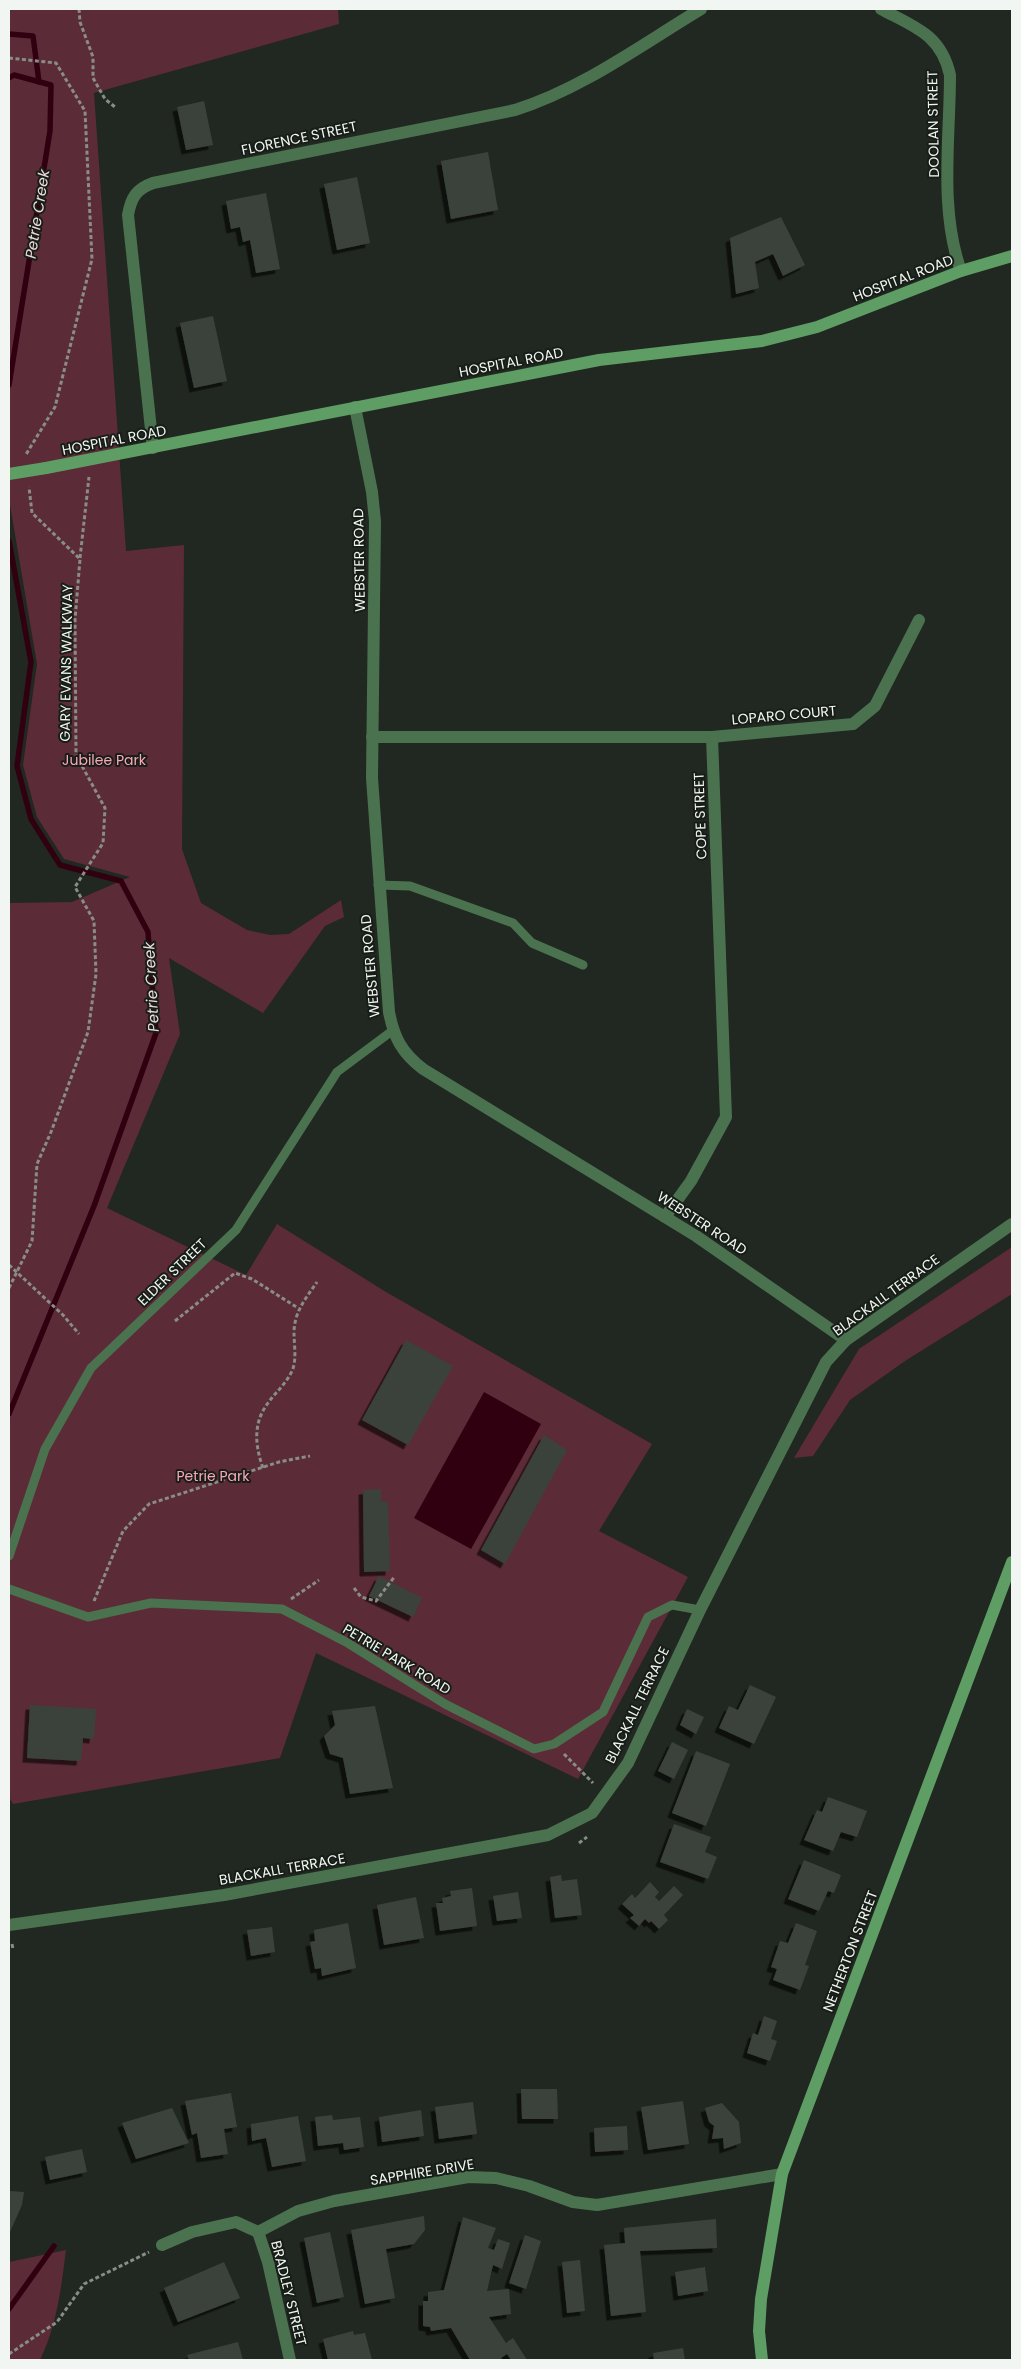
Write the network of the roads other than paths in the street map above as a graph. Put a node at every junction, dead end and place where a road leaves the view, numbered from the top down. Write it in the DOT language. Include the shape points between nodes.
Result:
graph roads {
  1 [pos="701,9"];
  2 [pos="881,9"];
  3 [pos="1012,256"];
  4 [pos="961,271"];
  5 [pos="355,407"];
  6 [pos="153,448"];
  7 [pos="9,474"];
  8 [pos="919,620"];
  9 [pos="372,737"];
  10 [pos="712,737"];
  11 [pos="378,885"];
  12 [pos="583,965"];
  13 [pos="392,1031"];
  14 [pos="665,1217"];
  15 [pos="1012,1224"];
  16 [pos="846,1340"];
  17 [pos="9,1556"];
  18 [pos="1012,1562"];
  19 [pos="9,1589"];
  20 [pos="700,1610"];
  21 [pos="9,1925"];
  22 [pos="782,2174"];
  23 [pos="258,2232"];
  24 [pos="162,2245"];
  25 [pos="290,2360"];
  26 [pos="762,2360"];
  1 -- 6 [label="street, FLORENCE STREET" via="543,101 515,110 153,183 138,190 131,199 128,215"];
  2 -- 4 [label="street, DOOLAN STREET" via="935,41 947,63 950,84 948,205 954,251"];
  3 -- 4 [label="street, HOSPITAL ROAD"];
  4 -- 5 [label="street, HOSPITAL ROAD" via="818,327 762,341 599,360"];
  5 -- 6 [label="street, HOSPITAL ROAD"];
  5 -- 9 [label="street, WEBSTER ROAD" via="375,521"];
  6 -- 7 [label="street, HOSPITAL ROAD, bridge"];
  8 -- 10 [label="street, LOPARO COURT" via="875,706 853,724"];
  9 -- 10 [label="street"];
  9 -- 11 [label="street, WEBSTER ROAD"];
  10 -- 14 [label="street, COPE STREET" via="726,1117 691,1182"];
  11 -- 12 [label="lane" via="410,886 513,924 532,943"];
  11 -- 13 [label="street, WEBSTER ROAD"];
  13 -- 14 [label="street, WEBSTER ROAD" via="400,1047 423,1069"];
  13 -- 17 [label="lane, ELDER STREET" via="337,1072 236,1230 91,1368 45,1449"];
  14 -- 16 [label="street, WEBSTER ROAD"];
  15 -- 16 [label="street, BLACKALL TERRACE"];
  16 -- 20 [label="street, BLACKALL TERRACE" via="826,1362"];
  18 -- 22 [label="street, NETHERTON STREET"];
  19 -- 20 [label="lane, PETRIE PARK ROAD" via="88,1617 151,1603 282,1609 346,1642 445,1704 534,1749 554,1744 603,1712 648,1617 672,1605"];
  20 -- 21 [label="street, BLACKALL TERRACE" via="628,1763 592,1813 548,1835 224,1895"];
  22 -- 23 [label="street, SAPPHIRE DRIVE" via="597,2205 573,2202 496,2178 468,2177 334,2201 298,2211"];
  22 -- 26 [label="street, NETHERTON STREET" via="761,2299 759,2331"];
  23 -- 24 [label="street" via="236,2222 192,2232"];
  23 -- 25 [label="street, BRADLEY STREET"];
}
